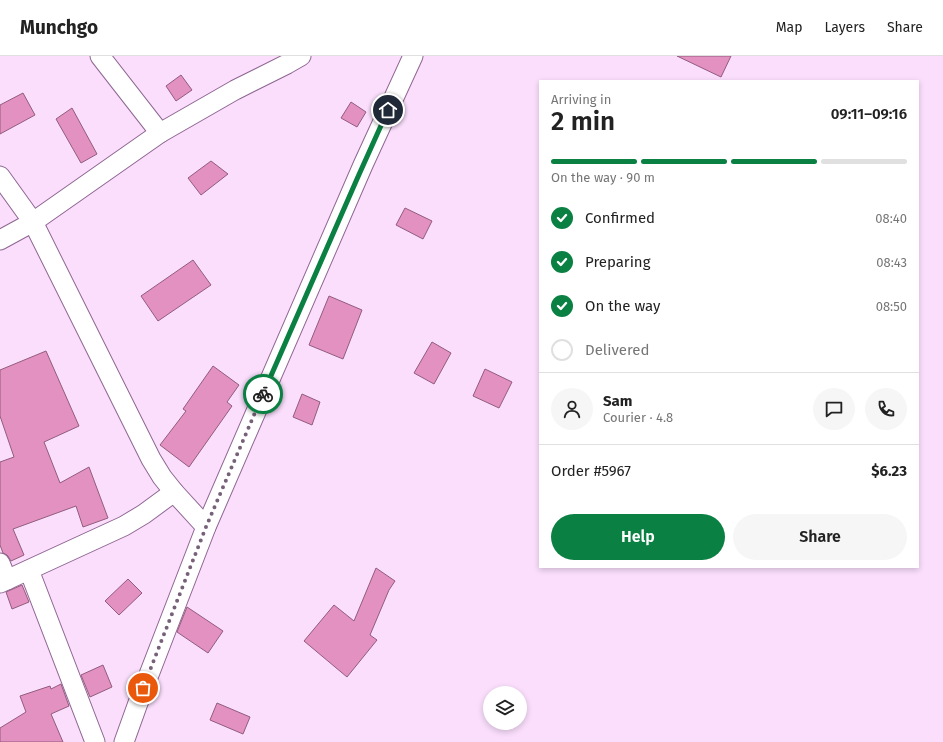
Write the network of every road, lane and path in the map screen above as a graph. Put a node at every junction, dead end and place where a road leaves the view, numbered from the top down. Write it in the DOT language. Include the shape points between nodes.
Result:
graph roads {
  1 [pos="100,56"];
  2 [pos="301,56"];
  3 [pos="414,56"];
  4 [pos="160,133"];
  5 [pos="0,176"];
  6 [pos="33,222"];
  7 [pos="0,240"];
  8 [pos="174,492"];
  9 [pos="206,527"];
  10 [pos="0,563"];
  11 [pos="29,570"];
  12 [pos="4,581"];
  13 [pos="95,742"];
  14 [pos="124,742"];
  1 -- 4 [label="street"];
  2 -- 4 [label="street"];
  3 -- 9 [label="street" via="360,172"];
  4 -- 6 [label="street"];
  5 -- 6 [label="street"];
  6 -- 7 [label="street"];
  6 -- 8 [label="street" via="151,459"];
  8 -- 9 [label="street"];
  8 -- 11 [label="street" via="124,526"];
  9 -- 14 [label="street"];
  10 -- 12 [label="street"];
  11 -- 12 [label="street"];
  11 -- 13 [label="street"];
}
